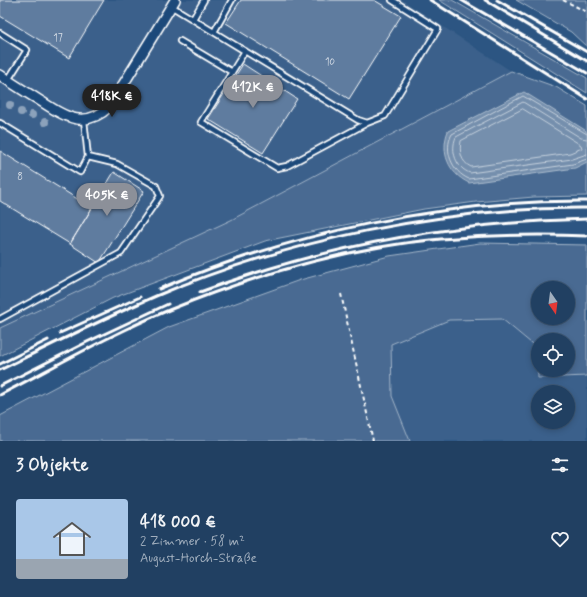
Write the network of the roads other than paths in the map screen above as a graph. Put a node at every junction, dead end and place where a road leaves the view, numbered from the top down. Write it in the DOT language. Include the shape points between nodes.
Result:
graph roads {
  1 [pos="204,0"];
  2 [pos="232,0"];
  3 [pos="392,0"];
  4 [pos="173,3"];
  5 [pos="193,19"];
  6 [pos="214,32"];
  7 [pos="0,33"];
  8 [pos="180,41"];
  9 [pos="245,51"];
  10 [pos="232,72"];
  11 [pos="4,78"];
  12 [pos="84,120"];
  13 [pos="0,123"];
  14 [pos="367,123"];
  15 [pos="88,157"];
  16 [pos="0,319"];
  1 -- 5 [label="lane"];
  2 -- 6 [label="lane"];
  3 -- 14 [label="lane" via="438,29 385,116"];
  4 -- 5 [label="lane"];
  4 -- 12 [label="street" via="110,106 102,114"];
  5 -- 6 [label="lane"];
  6 -- 9 [label="lane"];
  7 -- 11 [label="lane" via="26,50"];
  8 -- 10 [label="lane"];
  9 -- 10 [label="lane"];
  9 -- 14 [label="lane"];
  10 -- 14 [label="lane" via="201,122 277,168 287,166"];
  11 -- 12 [label="street" via="64,116"];
  12 -- 15 [label="lane"];
  13 -- 15 [label="lane" via="80,172"];
  15 -- 16 [label="lane" via="117,164 156,186 160,196 121,253"];
}
